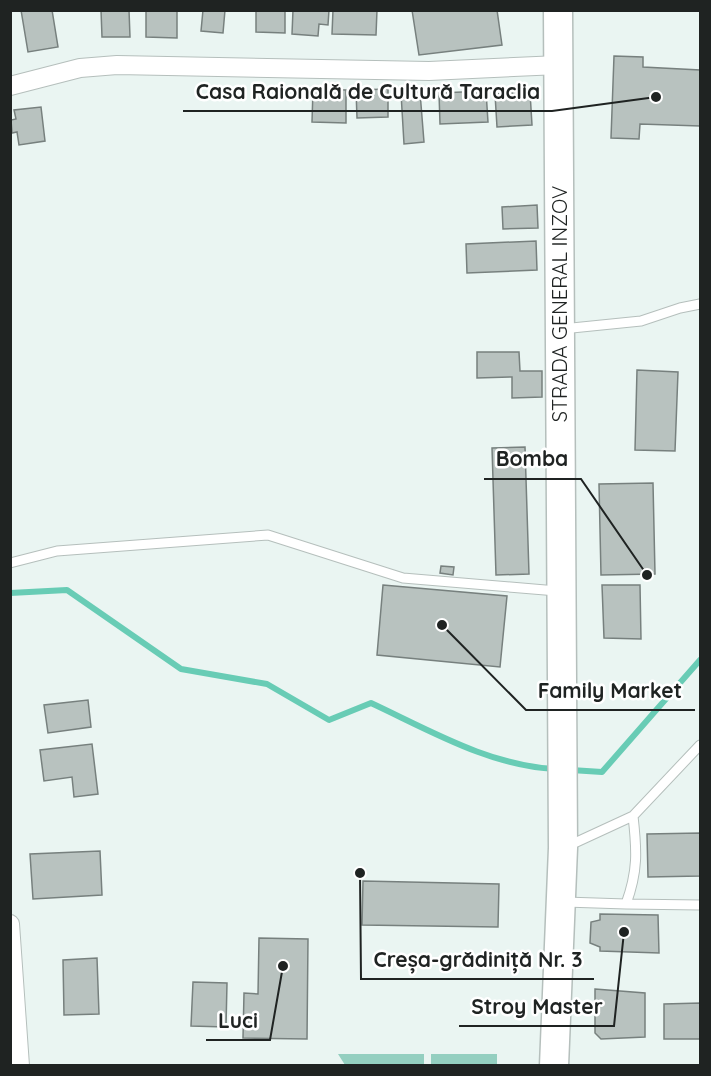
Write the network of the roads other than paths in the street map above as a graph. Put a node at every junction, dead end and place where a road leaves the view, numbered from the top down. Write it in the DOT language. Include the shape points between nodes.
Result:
graph roads {
  1 [pos="558,10"];
  2 [pos="559,65"];
  3 [pos="10,86"];
  4 [pos="700,304"];
  5 [pos="560,329"];
  6 [pos="10,563"];
  7 [pos="560,591"];
  8 [pos="700,745"];
  9 [pos="633,816"];
  10 [pos="563,848"];
  11 [pos="562,902"];
  12 [pos="626,904"];
  13 [pos="700,905"];
  14 [pos="10,924"];
  15 [pos="20,1065"];
  16 [pos="554,1065"];
  1 -- 2 [label="main road, STRADA GENERAL INZOV"];
  2 -- 3 [label="street" via="429,71 117,65 80,68"];
  2 -- 5 [label="main road, STRADA GENERAL INZOV"];
  4 -- 5 [label="lane" via="641,321"];
  5 -- 7 [label="main road, STRADA GENERAL INZOV"];
  6 -- 7 [label="lane" via="57,551 268,535 403,578"];
  7 -- 10 [label="main road, STRADA GENERAL INZOV"];
  8 -- 9 [label="lane"];
  9 -- 10 [label="lane"];
  9 -- 12 [label="lane" via="637,854 635,879"];
  10 -- 11 [label="main road, STRADA GENERAL INZOV"];
  11 -- 12 [label="lane"];
  11 -- 16 [label="main road, STRADA GENERAL INZOV"];
  12 -- 13 [label="lane"];
  14 -- 15 [label="street"];
}
